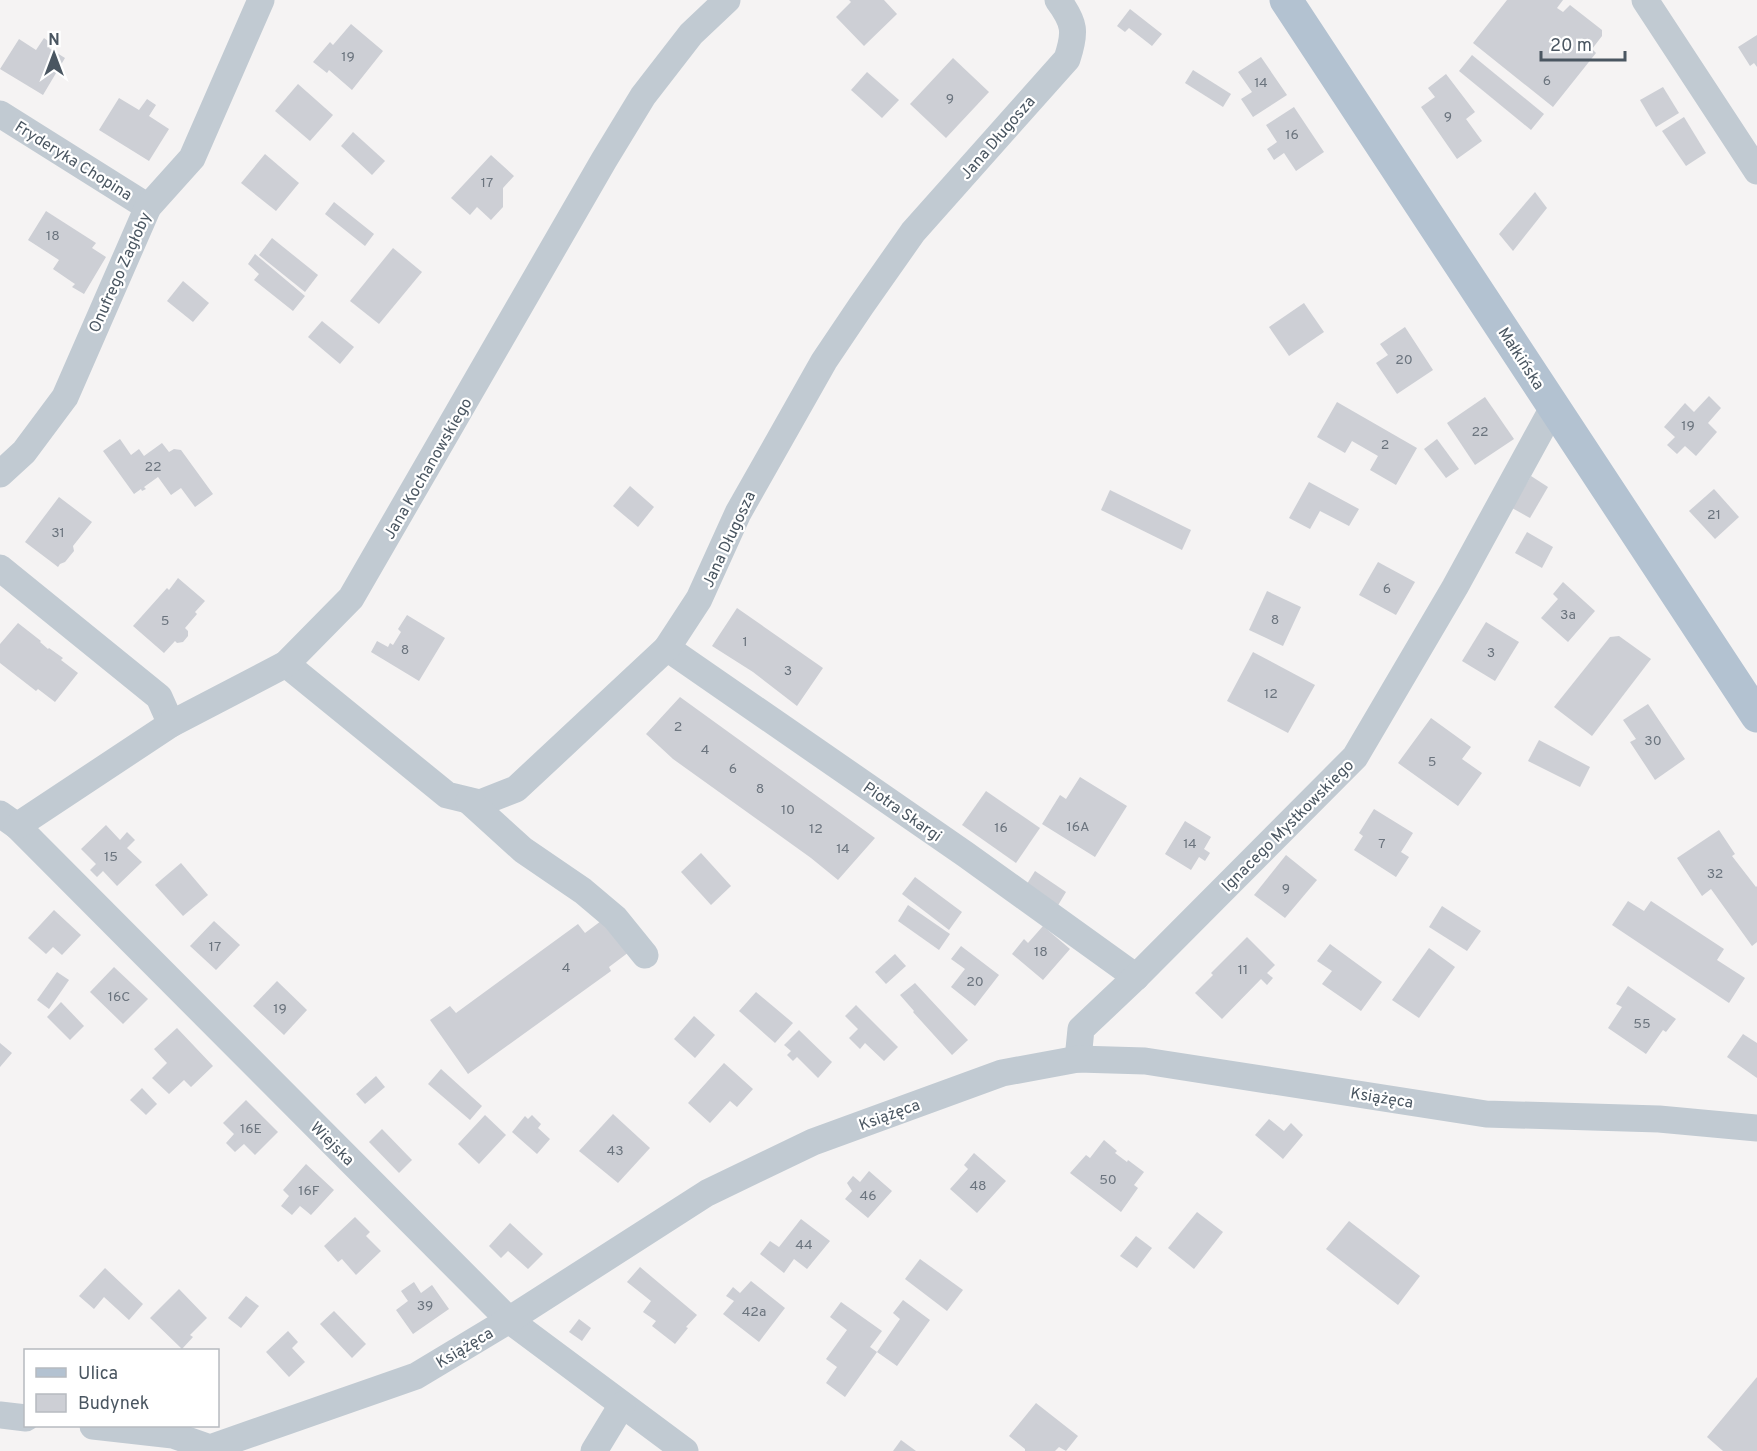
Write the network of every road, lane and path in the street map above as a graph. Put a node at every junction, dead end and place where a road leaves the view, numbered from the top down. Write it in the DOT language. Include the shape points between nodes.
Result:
graph roads {
  1 [pos="261,0"];
  2 [pos="727,0"];
  3 [pos="1058,0"];
  4 [pos="1286,0"];
  5 [pos="1645,0"];
  6 [pos="0,114"];
  7 [pos="1757,171"];
  8 [pos="148,207"];
  9 [pos="1554,406"];
  10 [pos="0,474"];
  11 [pos="0,568"];
  12 [pos="667,648"];
  13 [pos="286,664"];
  14 [pos="1757,716"];
  15 [pos="171,724"];
  16 [pos="469,801"];
  17 [pos="9,820"];
  18 [pos="645,955"];
  19 [pos="1136,976"];
  20 [pos="1078,1059"];
  21 [pos="1757,1128"];
  22 [pos="509,1320"];
  23 [pos="622,1405"];
  24 [pos="0,1415"];
  25 [pos="24,1418"];
  26 [pos="111,1427"];
  27 [pos="210,1450"];
  28 [pos="594,1451"];
  29 [pos="685,1451"];
  1 -- 8 [label="street, Onufrego Zagłoby" via="192,158"];
  2 -- 13 [label="street, Jana Kochanowskiego" via="691,34 643,96 351,598"];
  3 -- 12 [label="street, Jana Długosza" via="1069,15 1074,39 1067,59 913,232 854,315 738,513 699,599"];
  4 -- 9 [label="main road, Małkińska"];
  5 -- 7 [label="street"];
  6 -- 8 [label="street, Fryderyka Chopina"];
  8 -- 10 [label="street, Onufrego Zagłoby" via="65,397 24,452"];
  9 -- 14 [label="main road, Małkińska"];
  9 -- 19 [label="street, Ignacego Mystkowskiego" via="1455,587 1355,757"];
  11 -- 15 [label="street" via="159,697"];
  12 -- 16 [label="street, Jana Długosza" via="516,789 480,803"];
  12 -- 19 [label="street, Piotra Skargi"];
  13 -- 15 [label="street, Jana Kochanowskiego"];
  13 -- 16 [label="street" via="447,795"];
  15 -- 17 [label="street, Jana Kochanowskiego"];
  16 -- 18 [label="street" via="523,850 615,918"];
  17 -- 22 [label="street, Wiejska"];
  19 -- 20 [label="street, Ignacego Mystkowskiego" via="1081,1029"];
  20 -- 21 [label="street, Książęca" via="1145,1060 1486,1114 1659,1119"];
  20 -- 22 [label="street, Książęca" via="1002,1073 813,1142 707,1193"];
  22 -- 23 [label="street, Wiejska"];
  22 -- 27 [label="street, Książęca" via="416,1376"];
  23 -- 28 [label="street"];
  23 -- 29 [label="street, Wiejska"];
  24 -- 25 [label="street"];
  26 -- 27 [label="street, Książęca" via="173,1434"];
}
